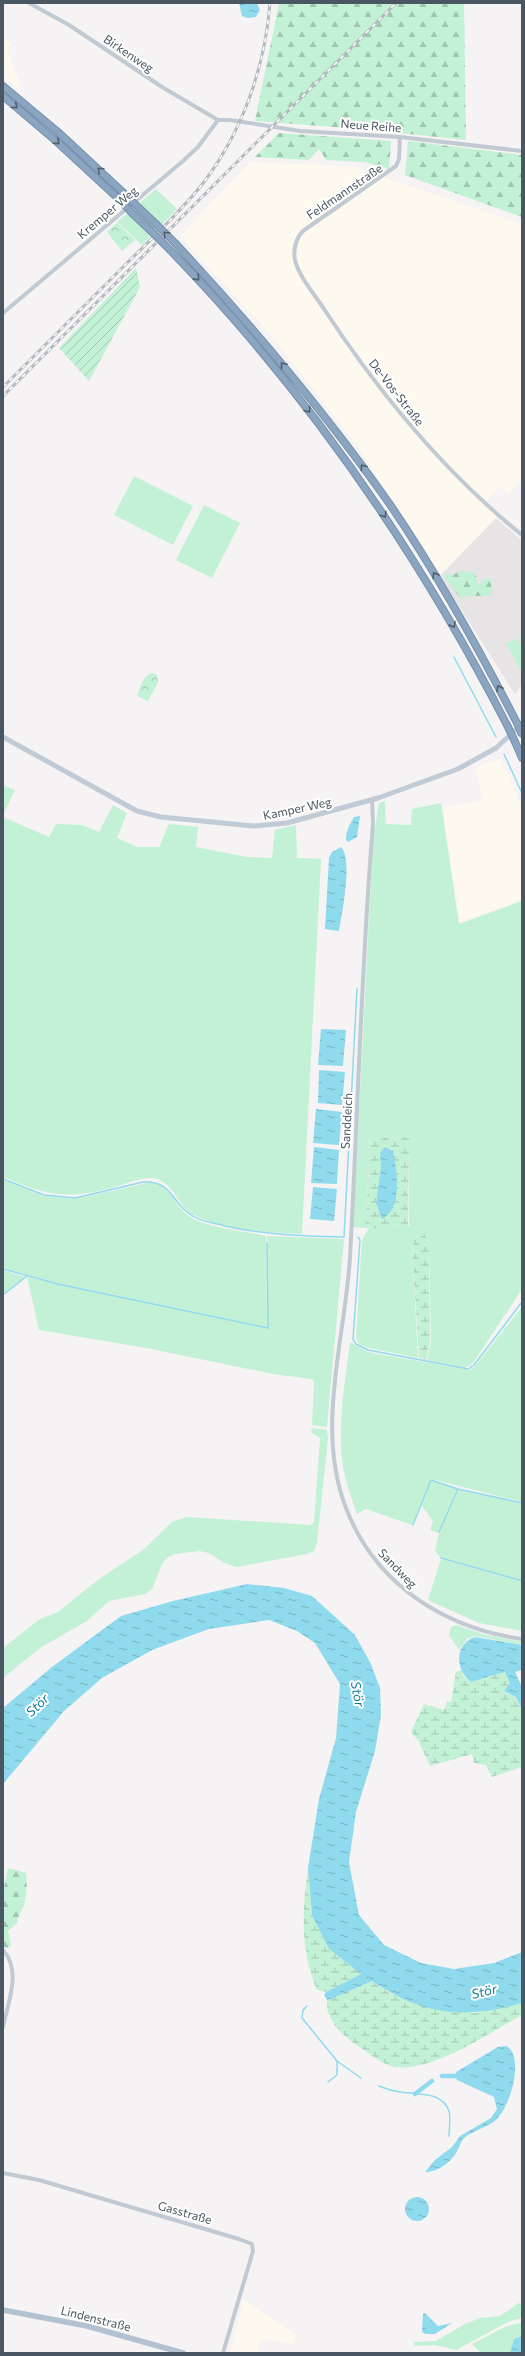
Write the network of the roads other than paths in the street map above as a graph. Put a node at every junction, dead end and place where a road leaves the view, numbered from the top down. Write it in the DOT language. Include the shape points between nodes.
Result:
graph roads {
  1 [pos="29,3"];
  2 [pos="3,86"];
  3 [pos="3,96"];
  4 [pos="218,120"];
  5 [pos="400,137"];
  6 [pos="522,151"];
  7 [pos="299,236"];
  8 [pos="3,313"];
  9 [pos="522,535"];
  10 [pos="519,724"];
  11 [pos="522,735"];
  12 [pos="3,737"];
  13 [pos="522,758"];
  14 [pos="372,800"];
  15 [pos="332,1442"];
  16 [pos="522,1639"];
  17 [pos="3,1950"];
  18 [pos="3,2027"];
  19 [pos="3,2173"];
  20 [pos="3,2310"];
  21 [pos="183,2353"];
  22 [pos="222,2353"];
  1 -- 4 [label="street, Birkenweg" via="69,25 162,87"];
  10 -- 2 [label="highway, one-way, bridge" via="452,603 383,495 280,361 176,244 128,196"];
  3 -- 13 [label="highway, one-way, bridge" via="56,141 170,250 252,341 341,454 384,514 428,584 475,664"];
  4 -- 5 [label="street, Neue Reihe" via="300,131"];
  4 -- 8 [label="street, Kremper Weg" via="198,147 183,161"];
  5 -- 6 [label="street, Neue Reihe"];
  5 -- 7 [label="street, Feldmannstraße" via="399,159 394,168"];
  7 -- 9 [label="street, De-Vos-Straße" via="295,255 298,266 378,385 444,462"];
  10 -- 11 [label="highway, bridge"];
  10 -- 14 [label="main road, Kamper Weg" via="507,739 471,763"];
  12 -- 14 [label="main road, Kamper Weg" via="123,804 156,816 264,826"];
  14 -- 15 [label="street, Sanddeich" via="350,1259 333,1404"];
  15 -- 16 [label="street, Sandweg" via="338,1484 351,1520 368,1550 391,1579 420,1602 450,1620 491,1633"];
  17 -- 18 [label="street" via="13,1972"];
  19 -- 22 [label="street, Gasstraße" via="39,2180 252,2244 253,2251"];
  20 -- 21 [label="main road, Lindenstraße" via="87,2326"];
}
